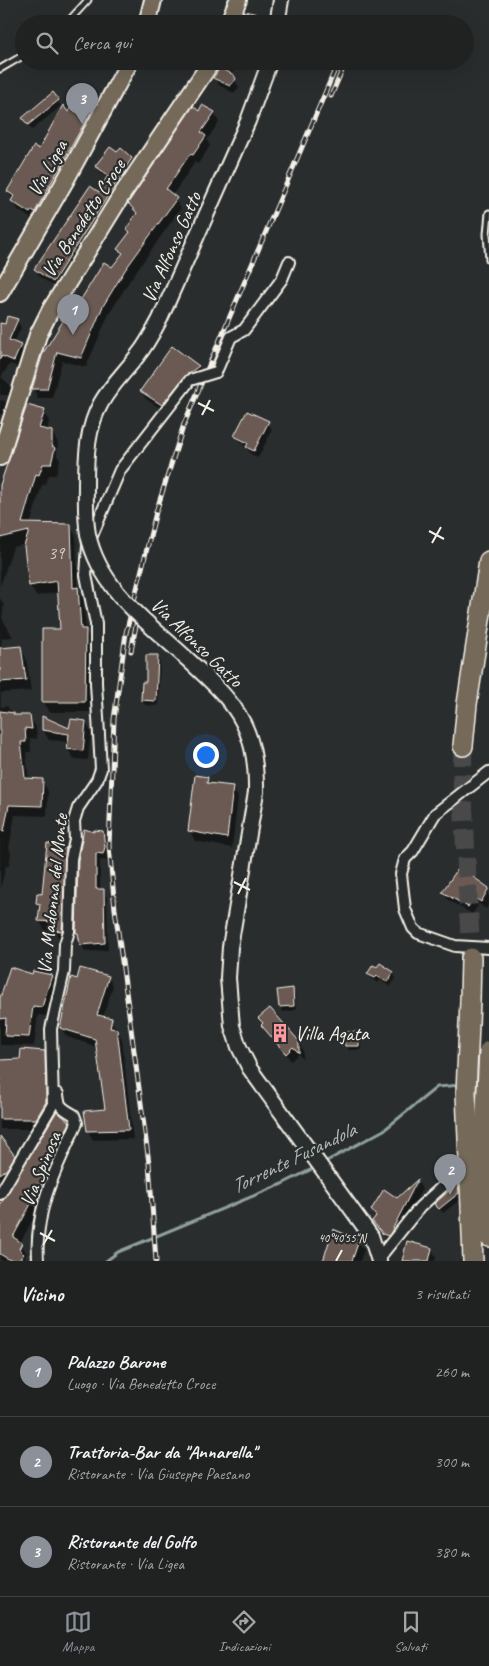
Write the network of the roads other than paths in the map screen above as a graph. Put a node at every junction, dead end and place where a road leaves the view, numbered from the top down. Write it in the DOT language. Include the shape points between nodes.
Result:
graph roads {
  1 [pos="88,0"];
  2 [pos="153,0"];
  3 [pos="238,0"];
  4 [pos="280,0"];
  5 [pos="74,15"];
  6 [pos="150,15"];
  7 [pos="232,15"];
  8 [pos="278,15"];
  9 [pos="15,60"];
  10 [pos="0,69"];
  11 [pos="125,70"];
  12 [pos="206,70"];
  13 [pos="267,70"];
  14 [pos="489,213"];
  15 [pos="489,260"];
  16 [pos="289,262"];
  17 [pos="0,293"];
  18 [pos="14,410"];
  19 [pos="0,428"];
  20 [pos="0,457"];
  21 [pos="489,561"];
  22 [pos="463,746"];
  23 [pos="489,772"];
  24 [pos="489,948"];
  25 [pos="471,958"];
  26 [pos="51,1041"];
  27 [pos="489,1051"];
  28 [pos="489,1160"];
  29 [pos="0,1194"];
  30 [pos="480,1207"];
  31 [pos="489,1236"];
  32 [pos="379,1260"];
  33 [pos="38,1261"];
  34 [pos="472,1261"];
  1 -- 5 [label="lane"];
  2 -- 6 [label="main road"];
  3 -- 7 [label="main road"];
  4 -- 8 [label="main road"];
  9 -- 10 [label="lane"];
  11 -- 17 [label="main road, Via Ligea"];
  12 -- 18 [label="main road, Via Benedetto Croce" via="58,296 38,335"];
  13 -- 32 [label="main road, Via Alfonso Gatto, bridge" via="160,319 149,340 100,404 88,438 87,523 94,556 104,576 118,594 226,695 248,733 254,754 256,792 229,954 228,1004 232,1026 239,1047 266,1092 371,1236"];
  14 -- 15 [label="lane"];
  16 -- 26 [label="street, Via Madonna del Monte, bridge" via="282,279 244,330 232,338 216,372 190,380 120,470 88,545 86,576 96,624 101,769 74,821 64,971"];
  18 -- 19 [label="main road"];
  18 -- 20 [label="main road, Via Benedetto Croce"];
  21 -- 22 [label="highway"];
  23 -- 24 [label="street" via="432,817 413,851 404,859 401,874 405,910 418,933 455,946"];
  25 -- 30 [label="highway, bridge" via="466,1093"];
  26 -- 29 [label="street" via="53,1104"];
  26 -- 33 [label="street, Via Spinosa" via="56,1048 59,1104 74,1115 77,1123 38,1220"];
  27 -- 30 [label="highway, bridge"];
  28 -- 32 [label="street" via="464,1167 448,1181 405,1224"];
  30 -- 31 [label="highway"];
  30 -- 34 [label="highway"];
}
